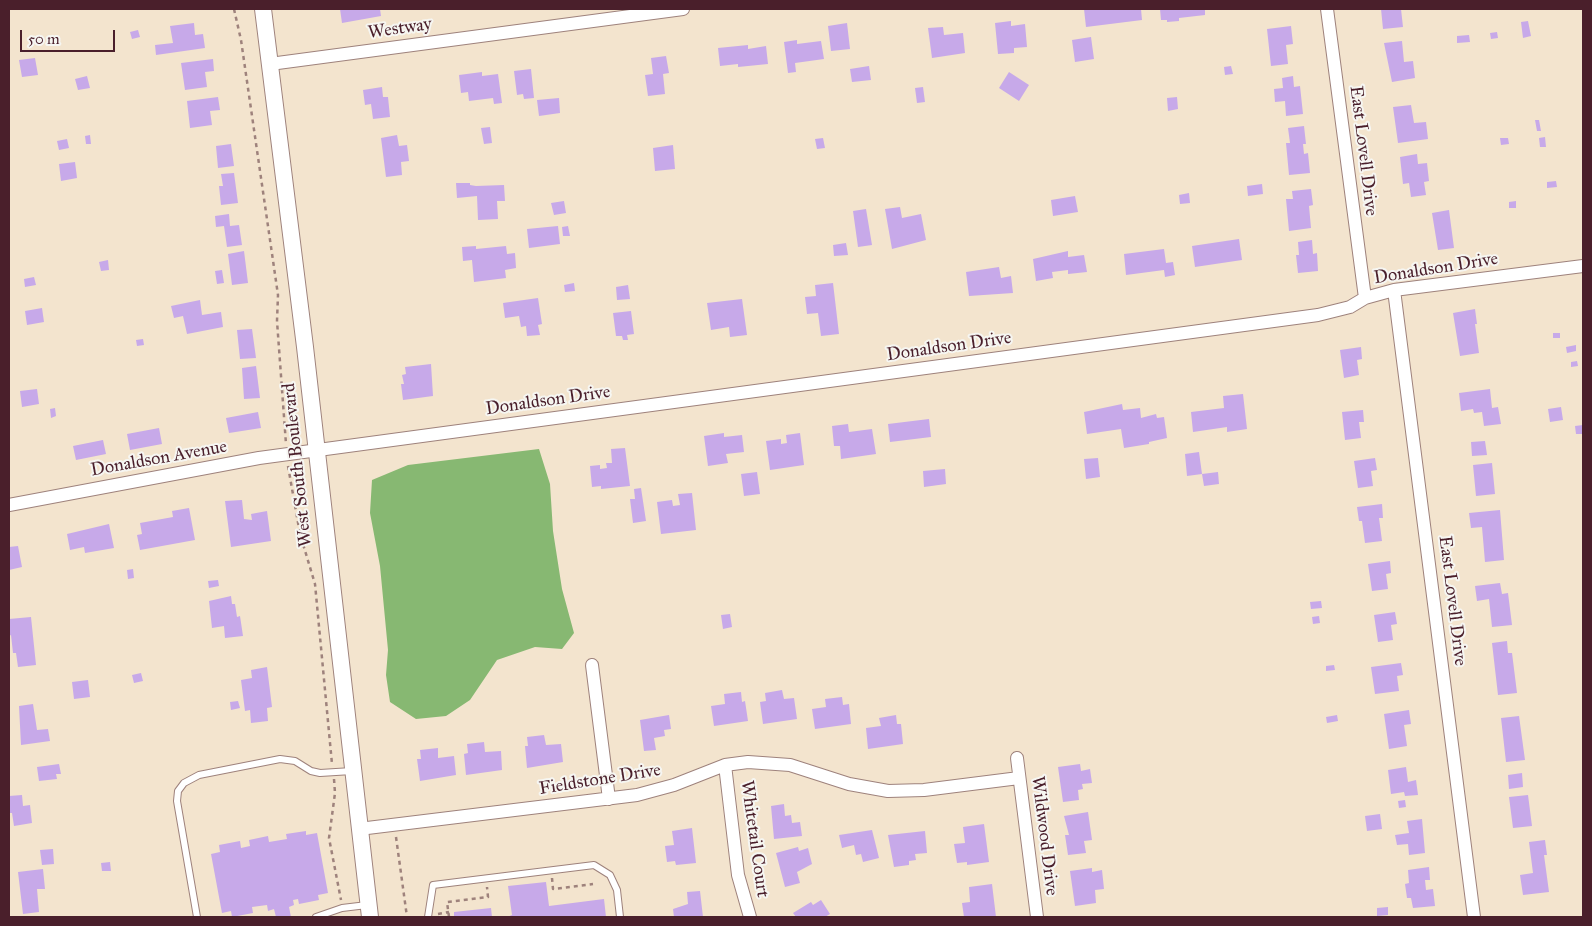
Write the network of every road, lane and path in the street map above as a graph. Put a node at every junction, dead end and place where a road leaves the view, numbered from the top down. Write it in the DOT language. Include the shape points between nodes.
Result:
graph roads {
  1 [pos="234,9"];
  2 [pos="263,9"];
  3 [pos="683,9"];
  4 [pos="1327,9"];
  5 [pos="270,64"];
  6 [pos="1583,266"];
  7 [pos="1394,290"];
  8 [pos="1365,298"];
  9 [pos="286,445"];
  10 [pos="316,451"];
  11 [pos="287,463"];
  12 [pos="9,505"];
  13 [pos="592,665"];
  14 [pos="1017,758"];
  15 [pos="332,764"];
  16 [pos="726,765"];
  17 [pos="352,771"];
  18 [pos="1019,778"];
  19 [pos="335,783"];
  20 [pos="609,799"];
  21 [pos="359,829"];
  22 [pos="396,833"];
  23 [pos="543,880"];
  24 [pos="593,884"];
  25 [pos="496,885"];
  26 [pos="341,900"];
  27 [pos="369,911"];
  28 [pos="448,912"];
  29 [pos="436,914"];
  30 [pos="197,917"];
  31 [pos="316,917"];
  32 [pos="407,917"];
  33 [pos="428,917"];
  34 [pos="449,917"];
  35 [pos="620,917"];
  36 [pos="750,917"];
  37 [pos="1037,917"];
  38 [pos="1474,917"];
  1 -- 9 [label="path" via="278,295"];
  2 -- 5 [label="street, West South Boulevard"];
  3 -- 5 [label="street, Westway"];
  4 -- 8 [label="street, East Lovell Drive"];
  5 -- 10 [label="street, West South Boulevard"];
  6 -- 7 [label="street, Donaldson Drive"];
  7 -- 8 [label="street, Donaldson Drive"];
  7 -- 38 [label="street, East Lovell Drive"];
  8 -- 10 [label="street, Donaldson Drive" via="1350,307 1308,316"];
  10 -- 12 [label="street, Donaldson Avenue"];
  10 -- 17 [label="street, West South Boulevard"];
  11 -- 15 [label="path" via="300,534 315,584"];
  13 -- 20 [label="street"];
  14 -- 18 [label="street, Wildwood Drive"];
  16 -- 18 [label="street, Fieldstone Drive" via="777,762 855,785 888,791 924,790"];
  16 -- 20 [label="street, Fieldstone Drive" via="656,791"];
  16 -- 36 [label="street, Whitetail Court" via="738,875"];
  17 -- 21 [label="street, West South Boulevard"];
  17 -- 30 [label="lane" via="320,773 295,761 280,759 199,775 184,783 178,791 177,801"];
  18 -- 37 [label="street, Wildwood Drive"];
  19 -- 26 [label="path" via="329,838"];
  20 -- 21 [label="street, Fieldstone Drive"];
  21 -- 27 [label="street, West South Boulevard"];
  22 -- 32 [label="path"];
  23 -- 24 [label="path" via="552,878 553,889"];
  25 -- 28 [label="path" via="487,887 488,897 447,902"];
  27 -- 31 [label="lane" via="342,908"];
  28 -- 29 [label="path"];
  28 -- 34 [label="path"];
  33 -- 35 [label="lane" via="433,885 594,865 610,875 617,890"];
}
